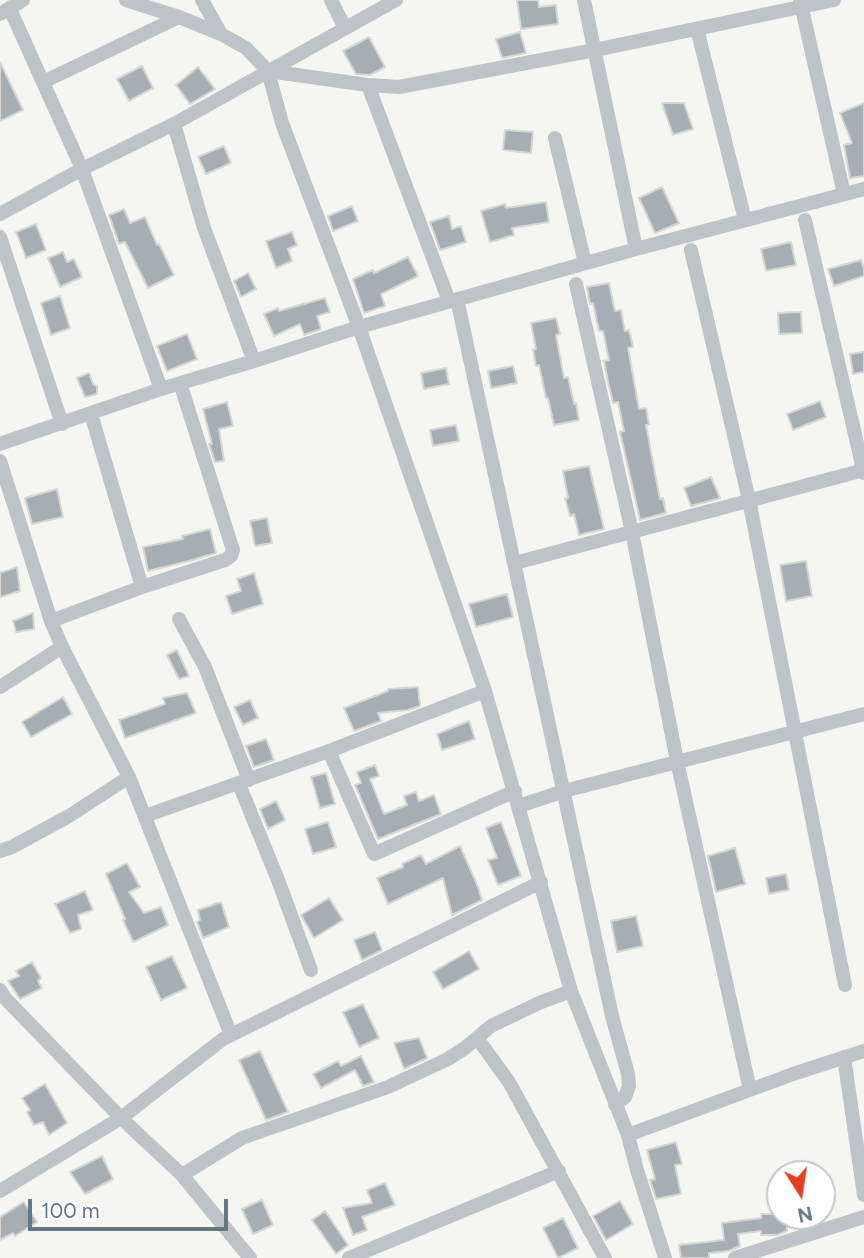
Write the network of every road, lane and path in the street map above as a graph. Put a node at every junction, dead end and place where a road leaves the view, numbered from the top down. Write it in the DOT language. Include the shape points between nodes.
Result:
graph roads {
  1 [pos="23,0"];
  2 [pos="126,0"];
  3 [pos="202,0"];
  4 [pos="331,0"];
  5 [pos="396,0"];
  6 [pos="584,0"];
  7 [pos="834,0"];
  8 [pos="801,3"];
  9 [pos="5,12"];
  10 [pos="178,17"];
  11 [pos="345,28"];
  12 [pos="697,29"];
  13 [pos="221,34"];
  14 [pos="595,50"];
  15 [pos="268,71"];
  16 [pos="43,82"];
  17 [pos="368,85"];
  18 [pos="174,124"];
  19 [pos="555,138"];
  20 [pos="82,169"];
  21 [pos="864,189"];
  22 [pos="844,194"];
  23 [pos="0,214"];
  24 [pos="745,220"];
  25 [pos="805,220"];
  26 [pos="0,237"];
  27 [pos="636,249"];
  28 [pos="691,250"];
  29 [pos="584,263"];
  30 [pos="576,284"];
  31 [pos="453,300"];
  32 [pos="359,327"];
  33 [pos="254,361"];
  34 [pos="180,383"];
  35 [pos="161,389"];
  36 [pos="91,414"];
  37 [pos="62,424"];
  38 [pos="0,444"];
  39 [pos="0,461"];
  40 [pos="864,471"];
  41 [pos="749,500"];
  42 [pos="632,532"];
  43 [pos="515,563"];
  44 [pos="142,587"];
  45 [pos="179,619"];
  46 [pos="51,621"];
  47 [pos="62,647"];
  48 [pos="0,687"];
  49 [pos="485,691"];
  50 [pos="864,714"];
  51 [pos="795,731"];
  52 [pos="329,751"];
  53 [pos="677,761"];
  54 [pos="129,777"];
  55 [pos="244,782"];
  56 [pos="514,791"];
  57 [pos="564,791"];
  58 [pos="519,806"];
  59 [pos="145,816"];
  60 [pos="0,851"];
  61 [pos="541,882"];
  62 [pos="311,970"];
  63 [pos="845,985"];
  64 [pos="0,990"];
  65 [pos="572,991"];
  66 [pos="231,1035"];
  67 [pos="477,1038"];
  68 [pos="864,1051"];
  69 [pos="844,1057"];
  70 [pos="750,1090"];
  71 [pos="615,1105"];
  72 [pos="121,1118"];
  73 [pos="628,1135"];
  74 [pos="559,1171"];
  75 [pos="182,1175"];
  76 [pos="0,1191"];
  77 [pos="864,1195"];
  78 [pos="864,1217"];
  79 [pos="250,1258"];
  80 [pos="349,1258"];
  81 [pos="605,1258"];
  82 [pos="665,1258"];
  83 [pos="735,1258"];
  1 -- 9 [label="street"];
  2 -- 10 [label="street"];
  3 -- 13 [label="street"];
  4 -- 11 [label="street"];
  5 -- 11 [label="street"];
  6 -- 14 [label="street"];
  7 -- 8 [label="street"];
  8 -- 12 [label="street"];
  8 -- 22 [label="street"];
  9 -- 16 [label="street"];
  10 -- 13 [label="street"];
  10 -- 16 [label="street"];
  11 -- 15 [label="street"];
  12 -- 14 [label="street"];
  12 -- 24 [label="street"];
  13 -- 15 [label="street" via="246,48"];
  14 -- 17 [label="street" via="399,87"];
  14 -- 27 [label="street"];
  15 -- 17 [label="street"];
  15 -- 18 [label="street"];
  15 -- 32 [label="street" via="282,123"];
  16 -- 20 [label="street"];
  17 -- 31 [label="street"];
  18 -- 20 [label="street"];
  18 -- 33 [label="street" via="204,228"];
  19 -- 29 [label="street"];
  20 -- 23 [label="street"];
  20 -- 35 [label="street"];
  21 -- 22 [label="street"];
  22 -- 24 [label="street"];
  24 -- 27 [label="street"];
  25 -- 40 [label="street"];
  26 -- 37 [label="street"];
  27 -- 29 [label="street"];
  28 -- 41 [label="street"];
  29 -- 31 [label="street"];
  30 -- 42 [label="street"];
  31 -- 32 [label="street"];
  31 -- 43 [label="street"];
  32 -- 33 [label="street"];
  32 -- 49 [label="street"];
  33 -- 34 [label="street"];
  34 -- 35 [label="street"];
  34 -- 44 [label="street" via="233,550 225,560"];
  35 -- 36 [label="street"];
  36 -- 37 [label="street"];
  36 -- 44 [label="street"];
  37 -- 38 [label="street"];
  39 -- 46 [label="street"];
  40 -- 41 [label="street"];
  41 -- 42 [label="street"];
  41 -- 51 [label="street"];
  42 -- 43 [label="street"];
  42 -- 53 [label="street"];
  43 -- 57 [label="street"];
  44 -- 46 [label="street"];
  45 -- 55 [label="street" via="205,667"];
  46 -- 47 [label="street"];
  47 -- 48 [label="street"];
  47 -- 54 [label="street"];
  49 -- 52 [label="street"];
  49 -- 56 [label="street"];
  50 -- 51 [label="street"];
  51 -- 53 [label="street"];
  51 -- 63 [label="street"];
  52 -- 55 [label="street"];
  52 -- 56 [label="street" via="374,854"];
  53 -- 57 [label="street"];
  53 -- 70 [label="street"];
  54 -- 59 [label="street"];
  54 -- 60 [label="street" via="69,816"];
  55 -- 59 [label="street"];
  55 -- 62 [label="street"];
  56 -- 58 [label="street"];
  57 -- 58 [label="street"];
  57 -- 71 [label="street" via="628,1074 625,1097"];
  58 -- 61 [label="street"];
  59 -- 66 [label="street"];
  61 -- 65 [label="street"];
  61 -- 66 [label="street"];
  64 -- 72 [label="street"];
  65 -- 67 [label="street" via="491,1026"];
  65 -- 71 [label="street"];
  66 -- 72 [label="street"];
  67 -- 74 [label="street" via="509,1082"];
  67 -- 75 [label="street" via="448,1059 388,1087 242,1138"];
  68 -- 69 [label="street"];
  69 -- 70 [label="street"];
  69 -- 77 [label="street"];
  70 -- 73 [label="street"];
  71 -- 73 [label="street"];
  72 -- 75 [label="street"];
  72 -- 76 [label="street"];
  73 -- 82 [label="street"];
  74 -- 80 [label="street"];
  74 -- 81 [label="street"];
  75 -- 79 [label="street"];
  78 -- 83 [label="street"];
}
